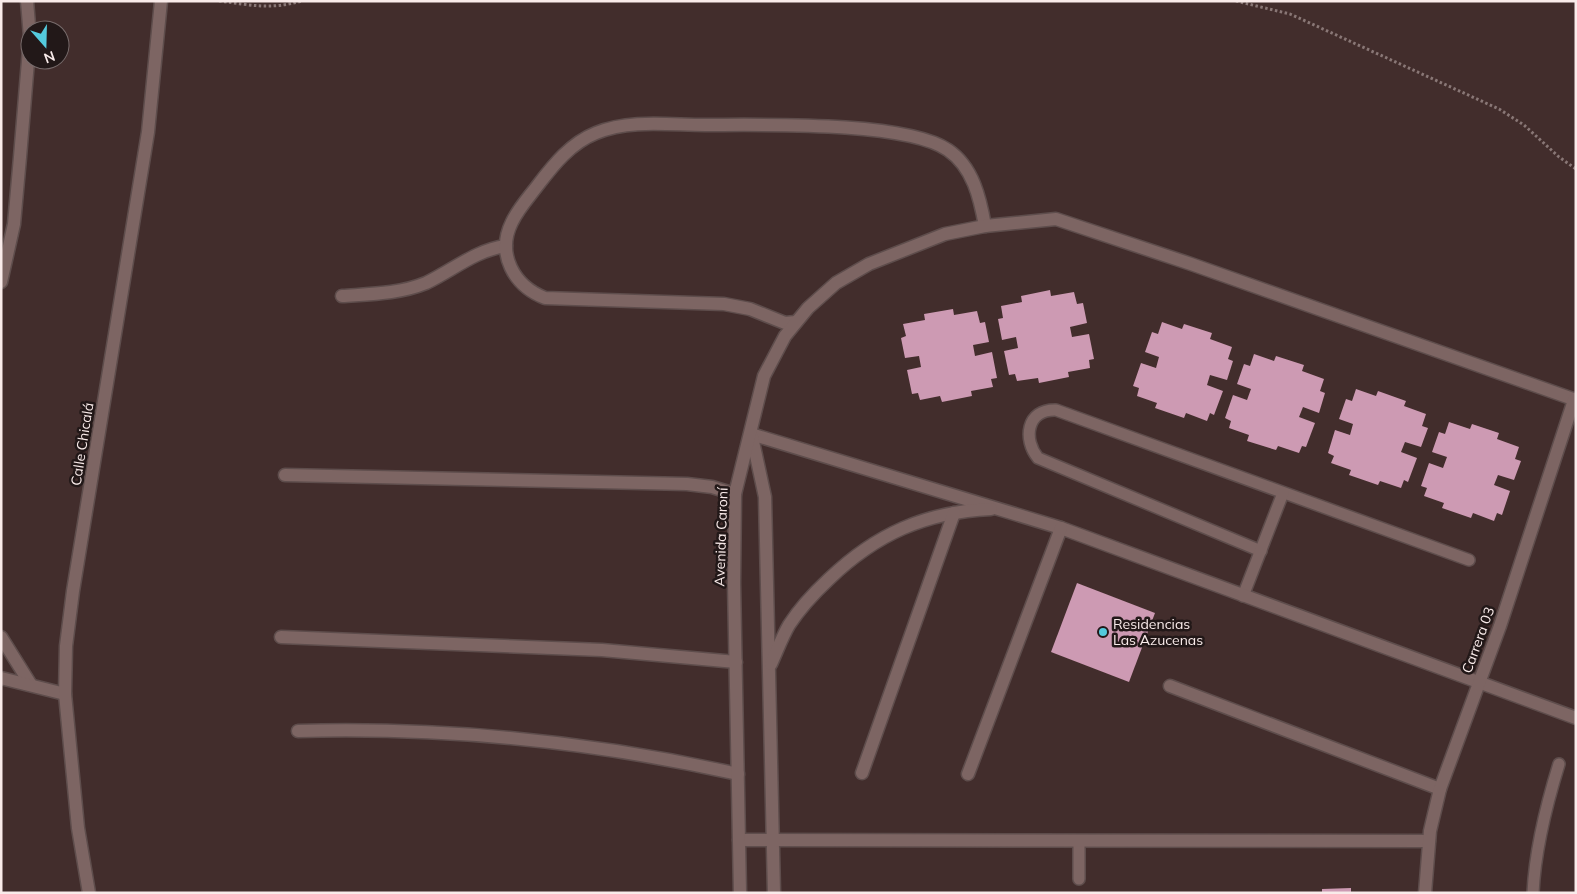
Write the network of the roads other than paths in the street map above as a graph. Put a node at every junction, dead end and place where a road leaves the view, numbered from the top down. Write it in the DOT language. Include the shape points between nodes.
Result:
graph roads {
  1 [pos="27,1"];
  2 [pos="161,1"];
  3 [pos="985,226"];
  4 [pos="506,246"];
  5 [pos="1,282"];
  6 [pos="342,296"];
  7 [pos="796,322"];
  8 [pos="1575,400"];
  9 [pos="751,434"];
  10 [pos="285,475"];
  11 [pos="1283,493"];
  12 [pos="735,494"];
  13 [pos="999,508"];
  14 [pos="954,513"];
  15 [pos="1061,528"];
  16 [pos="1260,551"];
  17 [pos="1469,560"];
  18 [pos="1243,596"];
  19 [pos="1,637"];
  20 [pos="281,637"];
  21 [pos="736,662"];
  22 [pos="769,668"];
  23 [pos="1,678"];
  24 [pos="1478,683"];
  25 [pos="31,685"];
  26 [pos="1170,686"];
  27 [pos="65,694"];
  28 [pos="1576,718"];
  29 [pos="298,731"];
  30 [pos="1559,764"];
  31 [pos="862,773"];
  32 [pos="738,774"];
  33 [pos="968,774"];
  34 [pos="1440,789"];
  35 [pos="739,840"];
  36 [pos="773,841"];
  37 [pos="1429,841"];
  38 [pos="1079,842"];
  39 [pos="1079,879"];
  40 [pos="89,893"];
  41 [pos="740,893"];
  42 [pos="774,893"];
  43 [pos="1424,893"];
  44 [pos="1533,893"];
  1 -- 5 [label="street" via="30,37 14,224"];
  2 -- 27 [label="street, Calle Chicalá" via="148,132 73,590 66,646"];
  3 -- 4 [label="street" via="980,199 968,170 949,151 929,140 873,130 768,125 630,125 598,132 579,141 555,164 511,223"];
  3 -- 7 [label="street, Avenida Caroní" via="945,234 869,264 836,283"];
  3 -- 8 [label="street, Avenida Caroní" via="1056,219 1075,224"];
  4 -- 6 [label="street" via="478,254 413,287 388,293"];
  4 -- 7 [label="street" via="514,277 528,290 545,298 724,304 750,309 785,323"];
  7 -- 9 [label="street, Avenida Caroní" via="764,376"];
  8 -- 24 [label="street, Carrera 03"];
  9 -- 12 [label="street, Avenida Caroní"];
  9 -- 13 [label="street"];
  9 -- 22 [label="street" via="765,497"];
  10 -- 12 [label="street" via="687,484"];
  11 -- 16 [label="lane"];
  11 -- 16 [label="lane" via="1056,410 1040,413 1030,426 1029,441 1038,458"];
  11 -- 17 [label="lane"];
  12 -- 21 [label="street, Avenida Caroní"];
  13 -- 14 [label="street"];
  13 -- 15 [label="street"];
  14 -- 22 [label="street" via="899,528 870,544 843,565 813,594 788,626"];
  14 -- 31 [label="street"];
  15 -- 18 [label="street"];
  15 -- 33 [label="street"];
  16 -- 18 [label="lane"];
  18 -- 24 [label="street"];
  19 -- 25 [label="street"];
  20 -- 21 [label="street" via="602,650"];
  21 -- 32 [label="street, Avenida Caroní"];
  22 -- 36 [label="street"];
  23 -- 25 [label="street"];
  24 -- 28 [label="street"];
  24 -- 34 [label="street, Carrera 03"];
  25 -- 27 [label="street"];
  26 -- 34 [label="street"];
  27 -- 40 [label="street, Calle Chicalá" via="78,828"];
  29 -- 32 [label="street" via="375,729 528,740 649,756"];
  30 -- 44 [label="lane" via="1544,814"];
  32 -- 35 [label="street, Avenida Caroní"];
  34 -- 37 [label="street, Carrera 03"];
  35 -- 36 [label="street"];
  35 -- 41 [label="street, Avenida Caroní"];
  36 -- 38 [label="street"];
  36 -- 42 [label="street"];
  37 -- 38 [label="street"];
  37 -- 43 [label="street, Carrera 03"];
  38 -- 39 [label="lane"];
}
